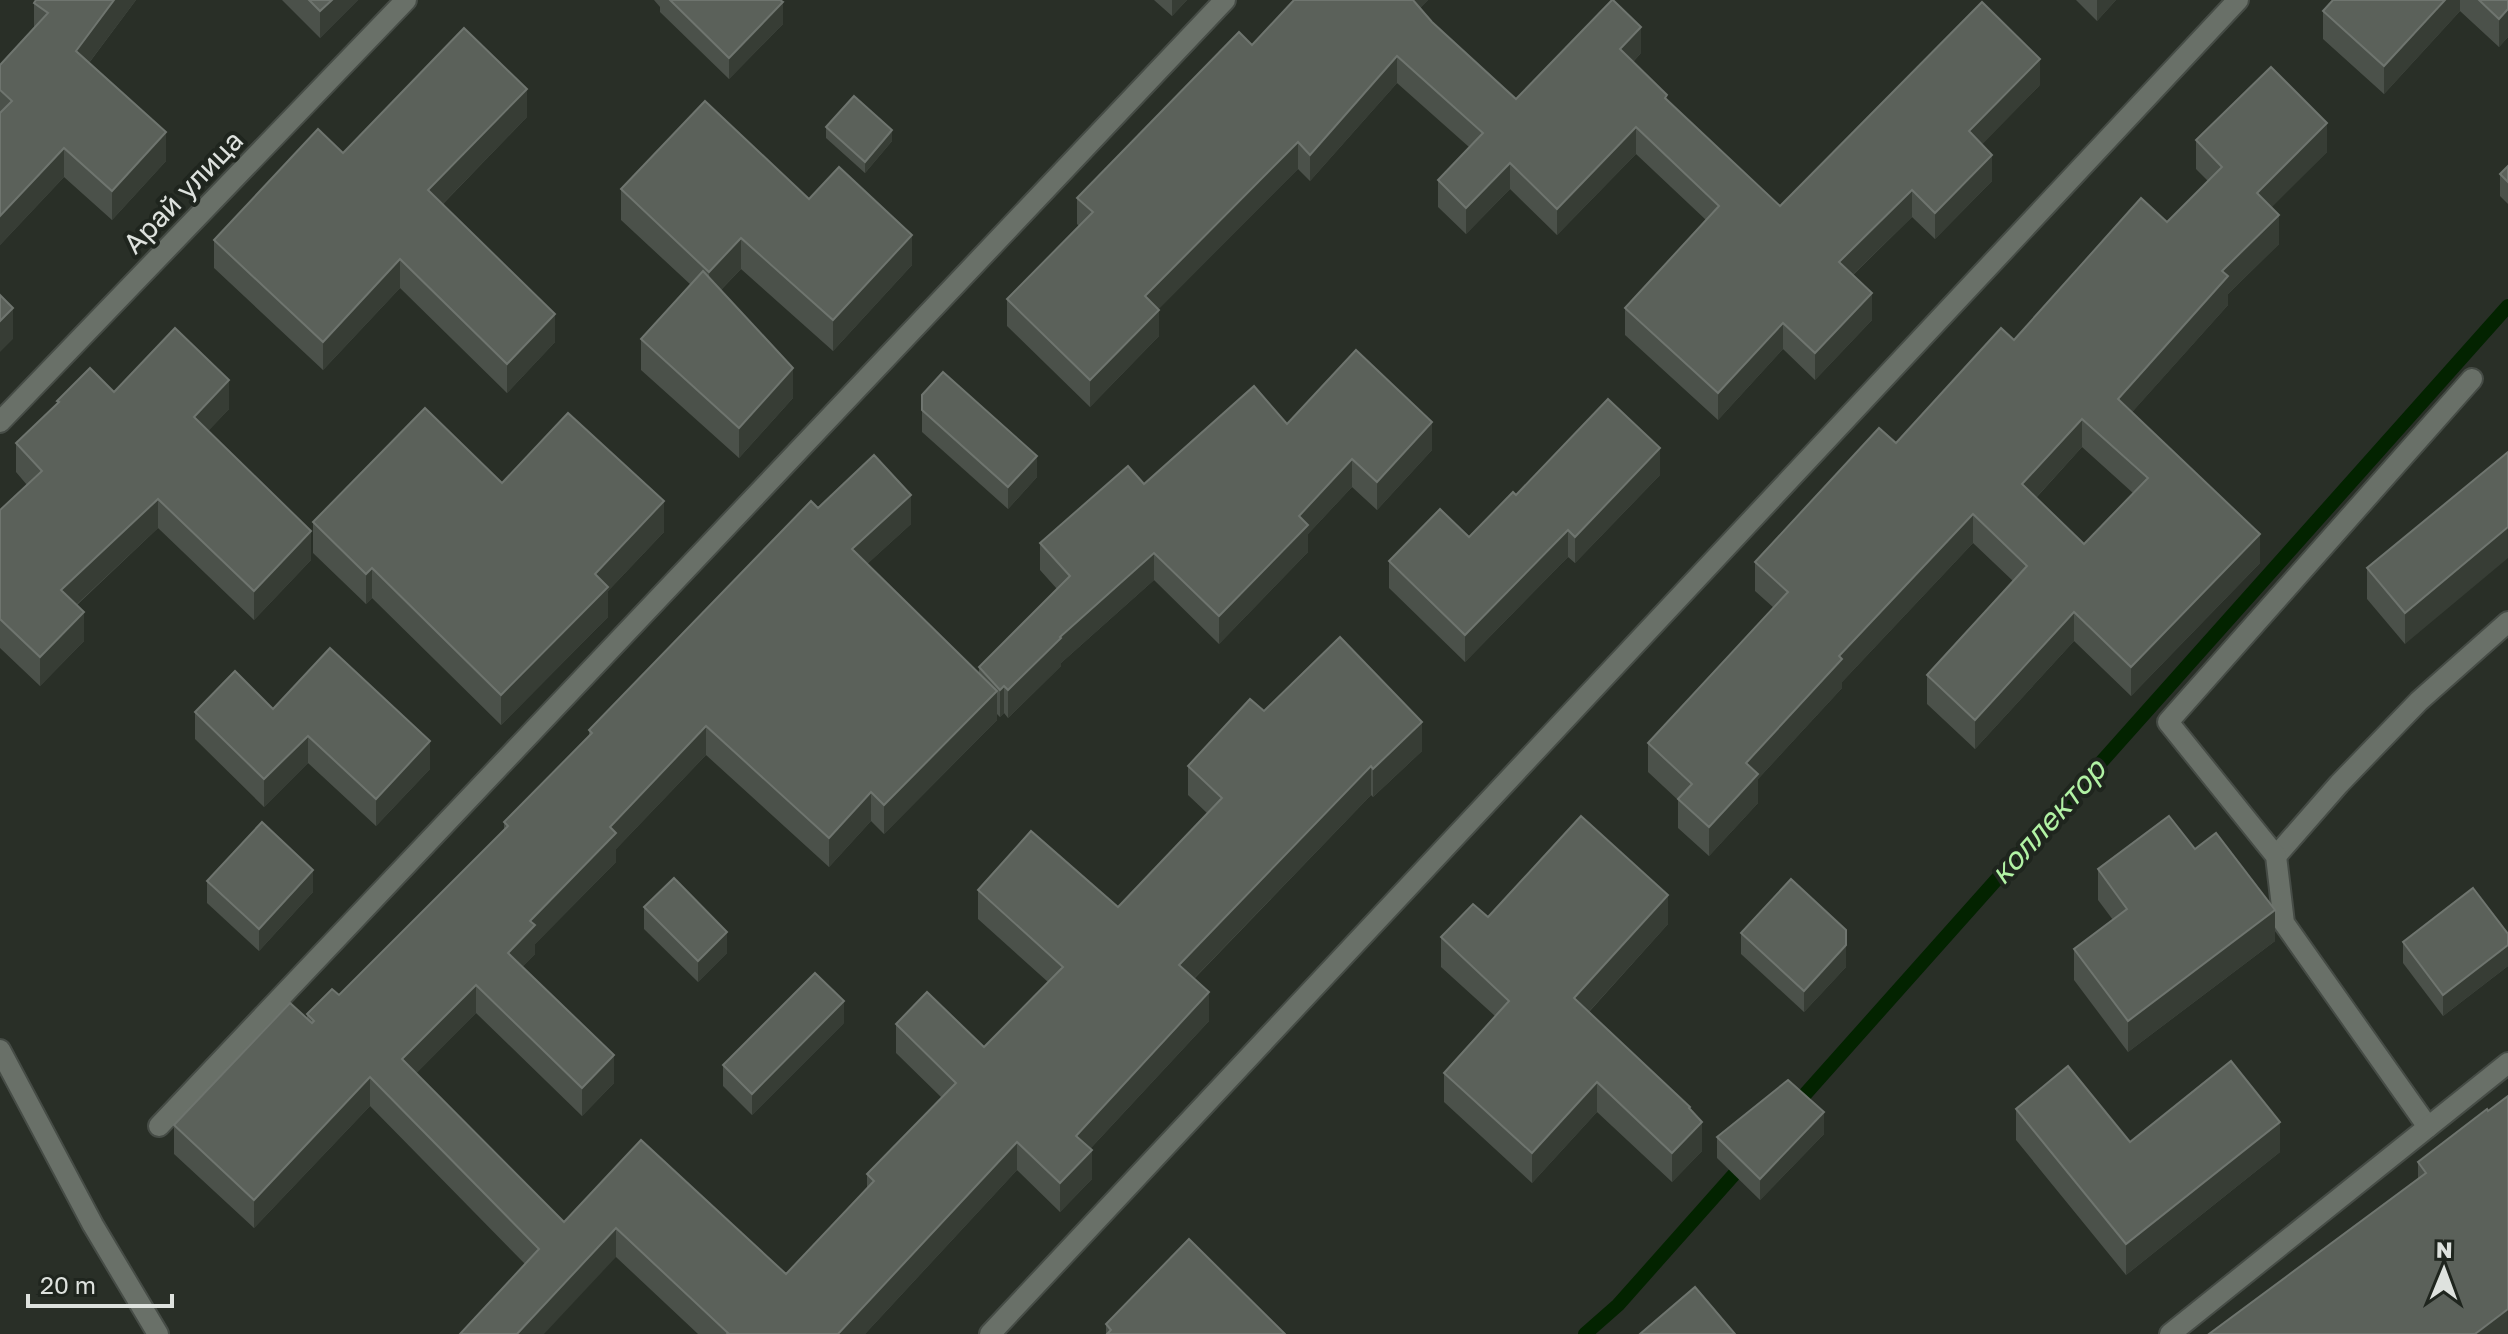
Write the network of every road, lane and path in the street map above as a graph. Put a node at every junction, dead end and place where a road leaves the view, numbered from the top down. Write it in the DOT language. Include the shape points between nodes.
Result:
graph roads {
  1 [pos="406,0"];
  2 [pos="1225,0"];
  3 [pos="2238,0"];
  4 [pos="2472,379"];
  5 [pos="0,422"];
  6 [pos="2508,622"];
  7 [pos="2276,856"];
  8 [pos="0,1050"];
  9 [pos="2508,1063"];
  10 [pos="159,1126"];
  11 [pos="2428,1127"];
  12 [pos="158,1334"];
  13 [pos="990,1334"];
  14 [pos="2170,1334"];
  1 -- 5 [label="street, Арай улица"];
  2 -- 10 [label="street"];
  3 -- 13 [label="street"];
  4 -- 7 [label="street" via="2168,722"];
  6 -- 7 [label="street" via="2419,701"];
  7 -- 11 [label="street" via="2284,923"];
  8 -- 12 [label="street"];
  9 -- 11 [label="street"];
  11 -- 14 [label="street"];
}
